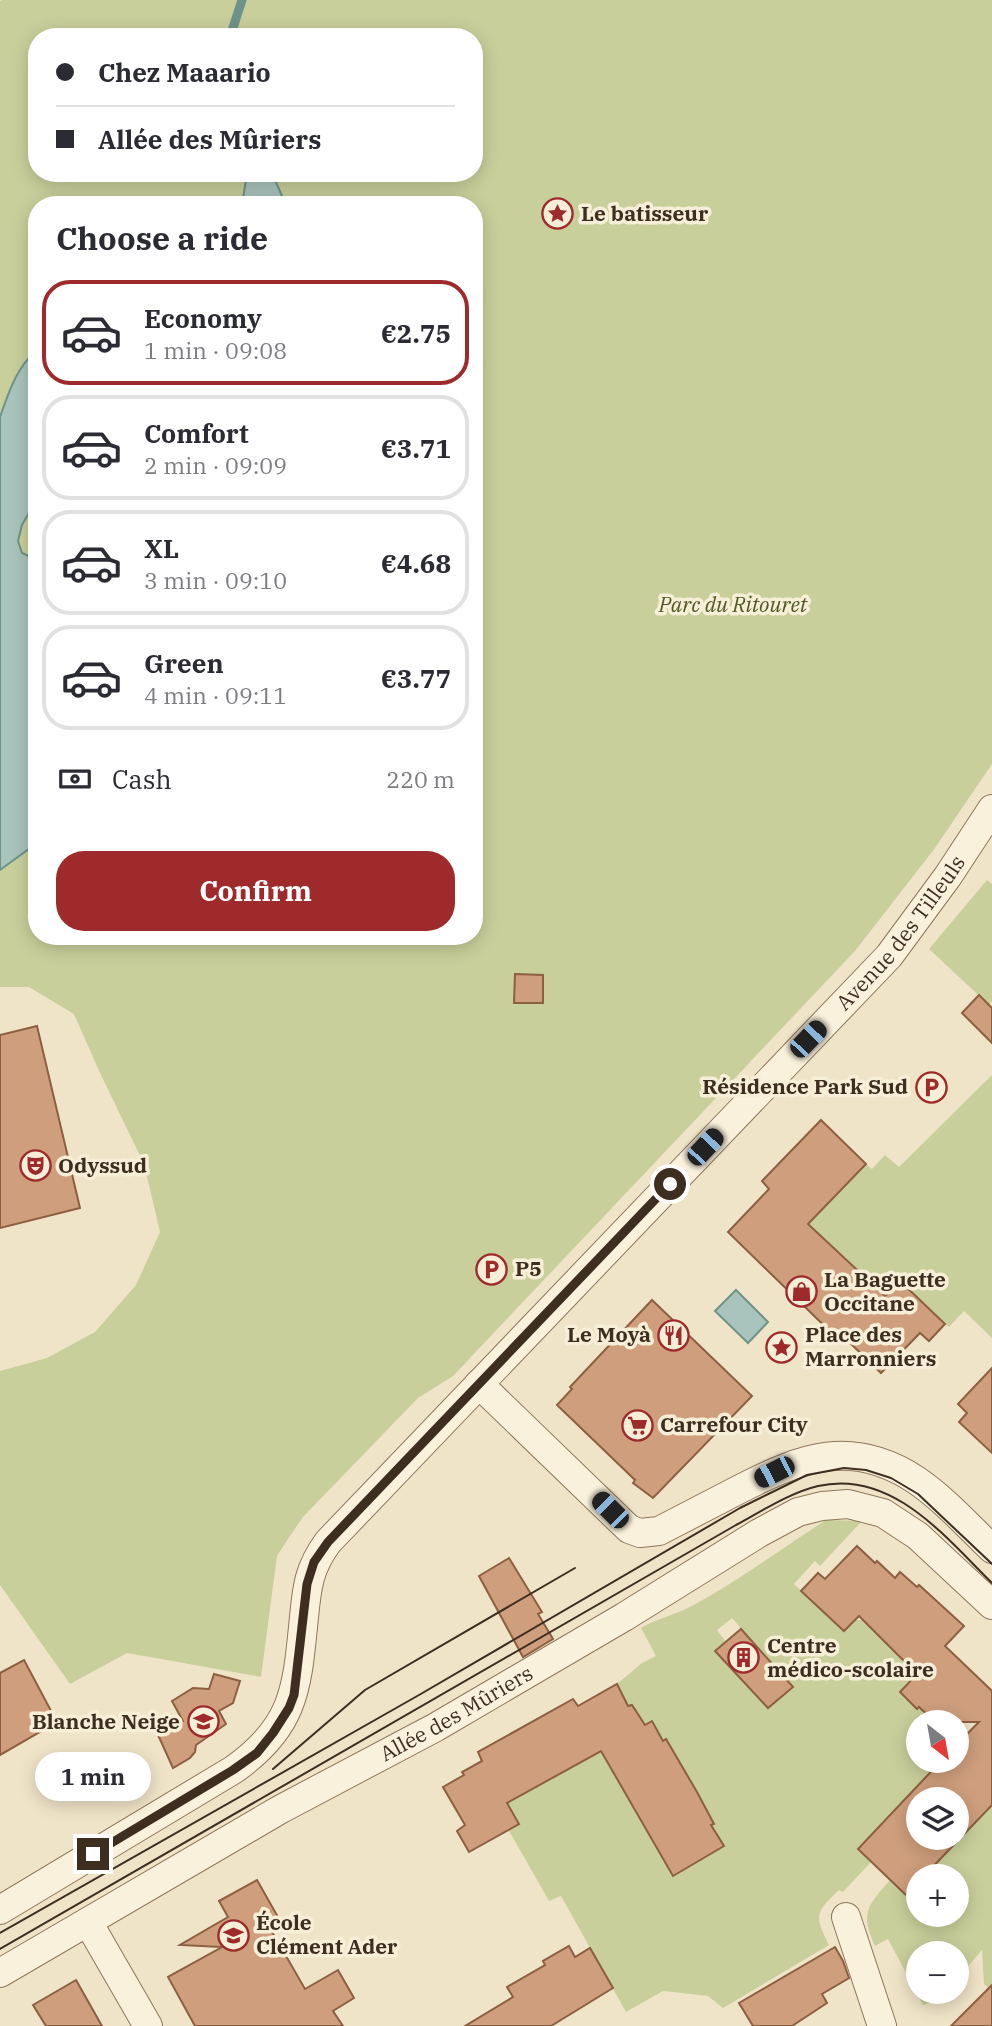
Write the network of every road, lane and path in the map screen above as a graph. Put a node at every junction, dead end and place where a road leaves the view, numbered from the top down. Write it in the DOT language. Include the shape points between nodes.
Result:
graph roads {
  1 [pos="992,809"];
  2 [pos="479,1384"];
  3 [pos="992,1549"];
  4 [pos="992,1605"];
  5 [pos="0,1910"];
  6 [pos="846,1917"];
  7 [pos="88,1922"];
  8 [pos="0,1973"];
  9 [pos="879,2025"];
  10 [pos="148,2026"];
  1 -- 2 [label="street, Avenue des Tilleuls" via="888,956"];
  2 -- 3 [label="street" via="629,1529 659,1531 774,1472 817,1457 851,1457 881,1463 909,1476"];
  2 -- 5 [label="street, Avenue des Tilleuls" via="314,1562 307,1584 294,1695 283,1719 257,1753"];
  4 -- 7 [label="street, Allée des Mûriers" via="918,1536 883,1513 848,1504 810,1508 784,1519 436,1727 291,1803"];
  6 -- 9 [label="street"];
  7 -- 8 [label="street, Allée des Mûriers"];
  7 -- 10 [label="street"];
}
